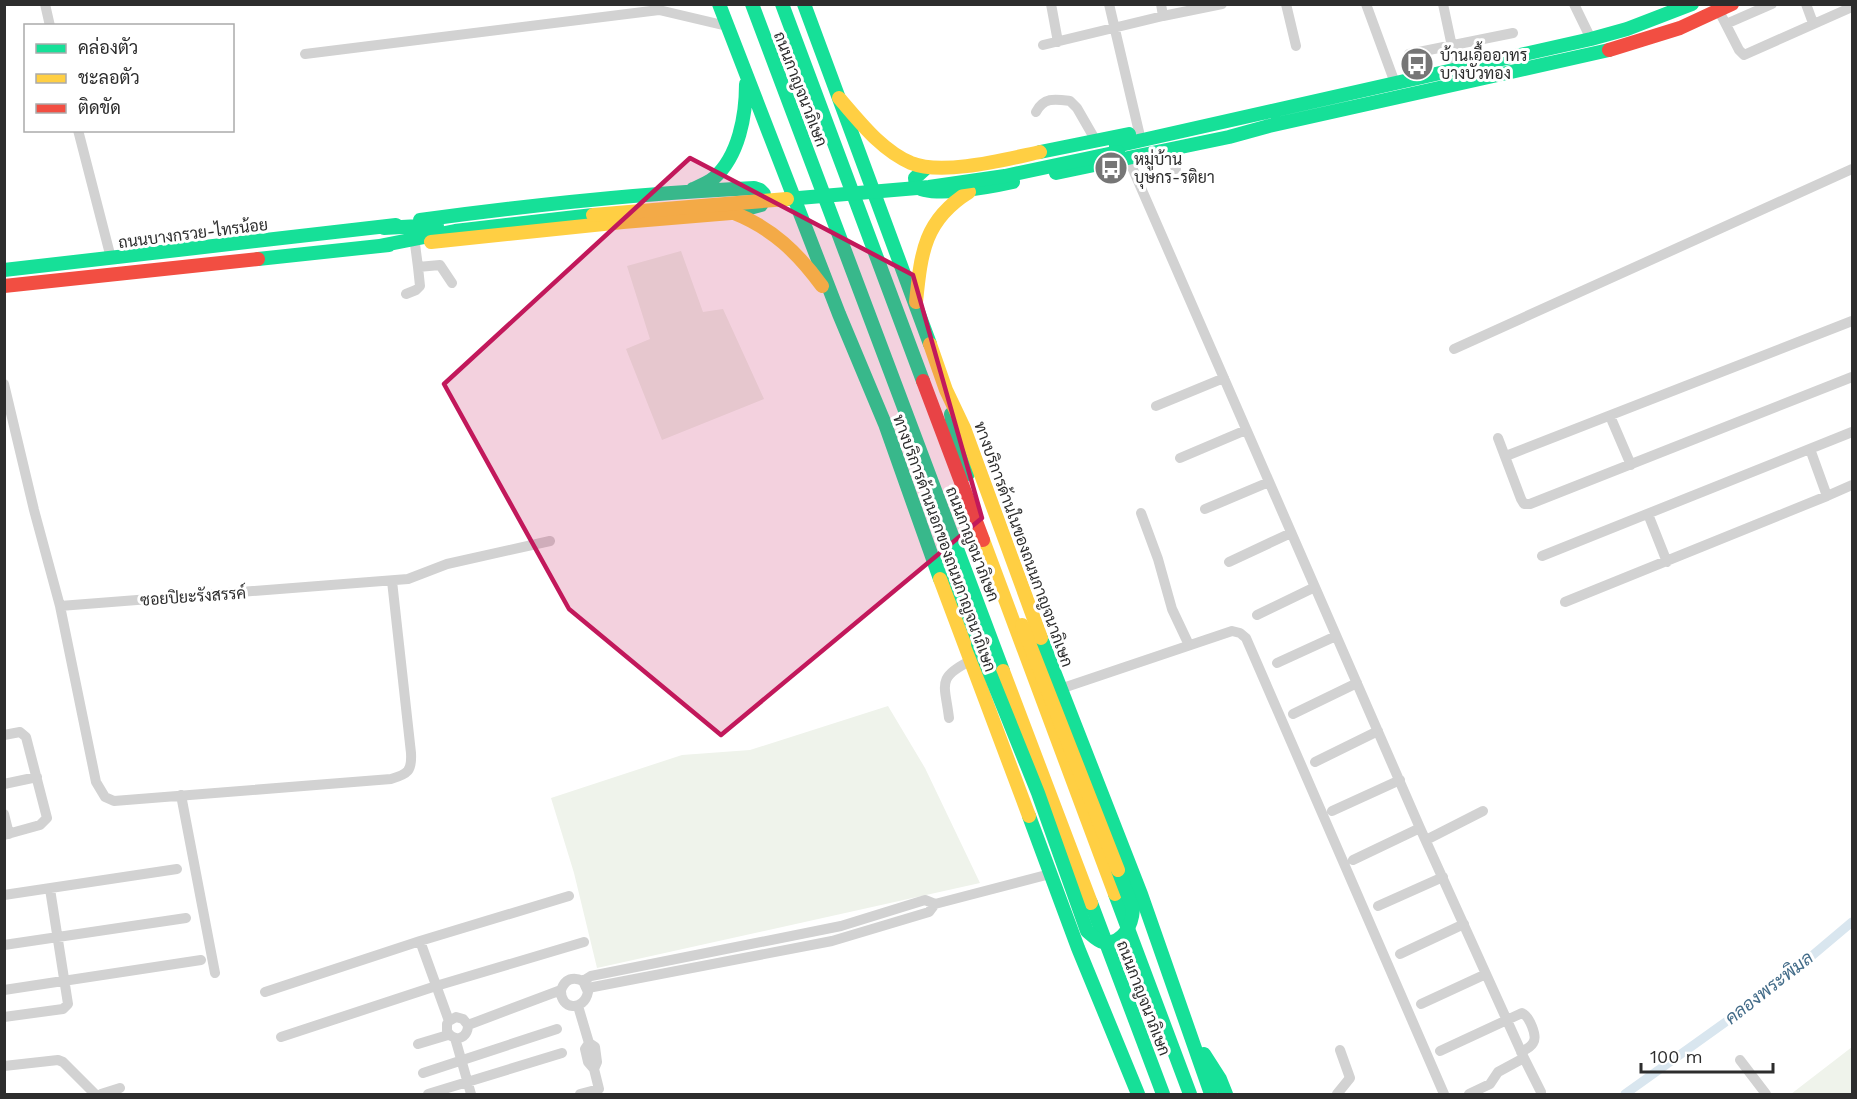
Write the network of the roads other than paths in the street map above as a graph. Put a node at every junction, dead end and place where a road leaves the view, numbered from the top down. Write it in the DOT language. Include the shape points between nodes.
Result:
graph roads {
  1 [pos="45,4"];
  2 [pos="719,4"];
  3 [pos="752,4"];
  4 [pos="782,4"];
  5 [pos="804,4"];
  6 [pos="1051,4"];
  7 [pos="1109,4"];
  8 [pos="1161,4"];
  9 [pos="1286,4"];
  10 [pos="1366,4"];
  11 [pos="1443,4"];
  12 [pos="1574,4"];
  13 [pos="1772,4"];
  14 [pos="1806,4"];
  15 [pos="1217,5"];
  16 [pos="1688,5"];
  17 [pos="664,7"];
  18 [pos="1852,7"];
  19 [pos="1726,8"];
  20 [pos="1163,16"];
  21 [pos="1813,23"];
  22 [pos="50,24"];
  23 [pos="1726,24"];
  24 [pos="727,26"];
  25 [pos="1114,28"];
  26 [pos="1513,33"];
  27 [pos="1591,39"];
  28 [pos="1058,42"];
  29 [pos="1043,45"];
  30 [pos="1296,46"];
  31 [pos="1452,46"];
  32 [pos="305,54"];
  33 [pos="1409,54"];
  34 [pos="1457,70"];
  35 [pos="745,72"];
  36 [pos="1395,83"];
  37 [pos="839,98"];
  38 [pos="1266,111"];
  39 [pos="1036,112"];
  40 [pos="1269,126"];
  41 [pos="79,132"];
  42 [pos="1140,132"];
  43 [pos="1096,141"];
  44 [pos="1168,150"];
  45 [pos="1121,152"];
  46 [pos="926,168"];
  47 [pos="1176,169"];
  48 [pos="1852,169"];
  49 [pos="972,190"];
  50 [pos="689,192"];
  51 [pos="593,213"];
  52 [pos="734,213"];
  53 [pos="384,228"];
  54 [pos="415,244"];
  55 [pos="379,246"];
  56 [pos="111,258"];
  57 [pos="418,267"];
  58 [pos="4,270"];
  59 [pos="452,284"];
  60 [pos="4,286"];
  61 [pos="406,294"];
  62 [pos="916,302"];
  63 [pos="839,314"];
  64 [pos="1852,321"];
  65 [pos="1454,349"];
  66 [pos="1852,377"];
  67 [pos="1224,378"];
  68 [pos="4,384"];
  69 [pos="946,390"];
  70 [pos="1156,406"];
  71 [pos="1611,416"];
  72 [pos="1246,430"];
  73 [pos="1852,432"];
  74 [pos="1498,438"];
  75 [pos="1810,449"];
  76 [pos="1506,456"];
  77 [pos="1180,458"];
  78 [pos="1631,465"];
  79 [pos="1269,482"];
  80 [pos="1852,485"];
  81 [pos="1827,496"];
  82 [pos="912,499"];
  83 [pos="1205,509"];
  84 [pos="1141,513"];
  85 [pos="1648,514"];
  86 [pos="1291,533"];
  87 [pos="550,541"];
  88 [pos="1542,556"];
  89 [pos="1229,562"];
  90 [pos="1666,562"];
  91 [pos="392,581"];
  92 [pos="1315,588"];
  93 [pos="1565,602"];
  94 [pos="60,606"];
  95 [pos="1257,615"];
  96 [pos="1336,636"];
  97 [pos="1189,645"];
  98 [pos="970,661"];
  99 [pos="1278,663"];
  100 [pos="1357,683"];
  101 [pos="1060,689"];
  102 [pos="1293,714"];
  103 [pos="949,718"];
  104 [pos="1378,731"];
  105 [pos="4,735"];
  106 [pos="1315,762"];
  107 [pos="37,777"];
  108 [pos="1400,780"];
  109 [pos="4,784"];
  110 [pos="181,795"];
  111 [pos="1332,811"];
  112 [pos="1483,811"];
  113 [pos="4,814"];
  114 [pos="1420,828"];
  115 [pos="7,834"];
  116 [pos="1426,840"];
  117 [pos="1353,860"];
  118 [pos="177,869"];
  119 [pos="1050,874"];
  120 [pos="1443,877"];
  121 [pos="50,889"];
  122 [pos="4,895"];
  123 [pos="569,896"];
  124 [pos="935,904"];
  125 [pos="1378,906"];
  126 [pos="186,918"];
  127 [pos="848,924"];
  128 [pos="1464,924"];
  129 [pos="851,936"];
  130 [pos="57,937"];
  131 [pos="420,941"];
  132 [pos="584,942"];
  133 [pos="4,945"];
  134 [pos="710,952"];
  135 [pos="1400,954"];
  136 [pos="201,960"];
  137 [pos="712,964"];
  138 [pos="215,973"];
  139 [pos="1486,974"];
  140 [pos="65,982"];
  141 [pos="585,985"];
  142 [pos="436,986"];
  143 [pos="4,990"];
  144 [pos="561,990"];
  145 [pos="265,992"];
  146 [pos="1421,1004"];
  147 [pos="578,1006"];
  148 [pos="4,1017"];
  149 [pos="1507,1020"];
  150 [pos="449,1021"];
  151 [pos="468,1025"];
  152 [pos="1187,1025"];
  153 [pos="557,1029"];
  154 [pos="452,1036"];
  155 [pos="281,1037"];
  156 [pos="418,1044"];
  157 [pos="1340,1050"];
  158 [pos="1440,1051"];
  159 [pos="562,1053"];
  160 [pos="1522,1055"];
  161 [pos="461,1060"];
  162 [pos="1740,1060"];
  163 [pos="4,1066"];
  164 [pos="423,1073"];
  165 [pos="467,1082"];
  166 [pos="120,1088"];
  167 [pos="1541,1092"];
  168 [pos="428,1094"];
  169 [pos="95,1095"];
  170 [pos="101,1095"];
  171 [pos="471,1095"];
  172 [pos="580,1095"];
  173 [pos="1136,1095"];
  174 [pos="1163,1095"];
  175 [pos="1190,1095"];
  176 [pos="1211,1095"];
  177 [pos="1226,1095"];
  178 [pos="1337,1095"];
  179 [pos="1444,1095"];
  180 [pos="1469,1095"];
  181 [pos="1766,1095"];
  1 -- 22 [label="street"];
  2 -- 24 [label="main road, ทางบริการด้านนอกของถนนกาญจนาภิเษก"];
  3 -- 174 [label="main road, ถนนกาญจนาภิเษก"];
  4 -- 175 [label="main road, ถนนกาญจนาภิเษก"];
  5 -- 37 [label="main road, ทางบริการด้านในของถนนกาญจนาภิเษก"];
  6 -- 28 [label="street"];
  7 -- 25 [label="street"];
  8 -- 20 [label="street"];
  9 -- 30 [label="street"];
  10 -- 36 [label="street"];
  11 -- 31 [label="street"];
  12 -- 27 [label="street"];
  13 -- 23 [label="street"];
  14 -- 21 [label="street"];
  15 -- 20 [label="street"];
  16 -- 27 [label="main road"];
  17 -- 24 [label="street"];
  17 -- 32 [label="street"];
  18 -- 21 [label="street"];
  19 -- 23 [label="street"];
  19 -- 40 [label="main road" via="1680,28 1604,52"];
  20 -- 25 [label="street"];
  21 -- 23 [label="street" via="1744,54"];
  24 -- 35 [label="main road, ทางบริการด้านนอกของถนนกาญจนาภิเษก"];
  25 -- 28 [label="street"];
  25 -- 42 [label="street"];
  26 -- 31 [label="street"];
  27 -- 34 [label="main road"];
  28 -- 29 [label="street"];
  31 -- 33 [label="street"];
  31 -- 34 [label="street"];
  34 -- 36 [label="main road"];
  35 -- 50 [label="main road" via="745,113 736,143 716,177"];
  35 -- 63 [label="main road, ทางบริการด้านนอกของถนนกาญจนาภิเษก"];
  36 -- 38 [label="main road"];
  37 -- 46 [label="main road" via="868,132 892,152"];
  37 -- 62 [label="main road, ทางบริการด้านในของถนนกาญจนาภิเษก"];
  38 -- 42 [label="main road" via="1228,113"];
  38 -- 45 [label="main road"];
  39 -- 43 [label="street" via="1047,100 1070,101"];
  40 -- 44 [label="main road"];
  40 -- 45 [label="main road" via="1233,129"];
  41 -- 56 [label="street"];
  42 -- 43 [label="main road"];
  43 -- 46 [label="main road" via="985,163"];
  44 -- 45 [label="main road"];
  44 -- 47 [label="street"];
  45 -- 49 [label="main road"];
  45 -- 51 [label="main road" via="928,180"];
  45 -- 67 [label="street"];
  46 -- 49 [label="main road" via="915,178 918,190"];
  48 -- 65 [label="street"];
  49 -- 62 [label="main road" via="945,207 936,221 920,264"];
  50 -- 52 [label="main road" via="754,188 764,194 761,205"];
  50 -- 53 [label="main road" via="442,216"];
  51 -- 53 [label="main road"];
  51 -- 55 [label="main road" via="454,231"];
  52 -- 54 [label="main road"];
  52 -- 63 [label="main road" via="758,223 788,245"];
  53 -- 56 [label="main road, ถนนบางกรวย-ไทรน้อย"];
  54 -- 55 [label="main road"];
  54 -- 57 [label="street"];
  55 -- 60 [label="main road, ถนนบางกรวย-ไทรน้อย"];
  56 -- 58 [label="main road, ถนนบางกรวย-ไทรน้อย"];
  57 -- 59 [label="street" via="440,265"];
  57 -- 61 [label="street" via="420,286"];
  62 -- 69 [label="main road, ทางบริการด้านในของถนนกาญจนาภิเษก"];
  63 -- 82 [label="main road, ทางบริการด้านนอกของถนนกาญจนาภิเษก"];
  64 -- 71 [label="street"];
  66 -- 78 [label="street"];
  67 -- 70 [label="street"];
  67 -- 72 [label="street"];
  68 -- 94 [label="street"];
  69 -- 82 [label="main road, bridge" via="955,438 1022,625 1133,909 1130,928 1114,940 1103,942 1087,931 1038,793 978,644"];
  69 -- 101 [label="main road, ทางบริการด้านในของถนนกาญจนาภิเษก" via="964,428"];
  71 -- 76 [label="street"];
  71 -- 78 [label="street"];
  72 -- 77 [label="street"];
  72 -- 79 [label="street"];
  73 -- 75 [label="street"];
  74 -- 76 [label="street"];
  75 -- 81 [label="street"];
  75 -- 85 [label="street"];
  76 -- 78 [label="street" via="1524,504"];
  79 -- 83 [label="street"];
  79 -- 86 [label="street"];
  80 -- 81 [label="street"];
  81 -- 90 [label="street"];
  82 -- 98 [label="main road, ทางบริการด้านนอกของถนนกาญจนาภิเษก"];
  84 -- 97 [label="street" via="1172,609"];
  85 -- 88 [label="street"];
  85 -- 90 [label="street"];
  86 -- 89 [label="street"];
  86 -- 92 [label="street"];
  87 -- 91 [label="street, ซอยปิยะรังสรรค์"];
  90 -- 93 [label="street"];
  91 -- 94 [label="street, ซอยปิยะรังสรรค์"];
  91 -- 110 [label="street" via="412,764 409,770 391,779"];
  92 -- 95 [label="street"];
  92 -- 96 [label="street"];
  94 -- 110 [label="street" via="96,782 105,797 114,801"];
  96 -- 99 [label="street"];
  96 -- 100 [label="street"];
  97 -- 101 [label="street"];
  97 -- 179 [label="street" via="1232,630 1246,638"];
  98 -- 103 [label="street" via="946,677"];
  98 -- 119 [label="main road, ทางบริการด้านนอกของถนนกาญจนาภิเษก"];
  100 -- 102 [label="street"];
  100 -- 104 [label="street"];
  101 -- 152 [label="main road, ทางบริการด้านในของถนนกาญจนาภิเษก" via="1141,894"];
  104 -- 106 [label="street"];
  104 -- 108 [label="street"];
  105 -- 107 [label="street" via="23,733"];
  107 -- 109 [label="street"];
  107 -- 115 [label="street" via="46,818 40,825"];
  108 -- 111 [label="street"];
  108 -- 114 [label="street"];
  110 -- 138 [label="street"];
  112 -- 116 [label="street"];
  113 -- 115 [label="street"];
  114 -- 116 [label="street"];
  114 -- 117 [label="street"];
  116 -- 120 [label="street"];
  118 -- 121 [label="street"];
  119 -- 124 [label="street"];
  119 -- 173 [label="main road, ทางบริการด้านนอกของถนนกาญจนาภิเษก"];
  120 -- 125 [label="street"];
  120 -- 128 [label="street"];
  121 -- 122 [label="street"];
  121 -- 130 [label="street"];
  123 -- 131 [label="street"];
  124 -- 127 [label="street" via="925,900"];
  124 -- 129 [label="street" via="929,912"];
  126 -- 130 [label="street"];
  127 -- 129 [label="street"];
  127 -- 134 [label="street"];
  128 -- 135 [label="street"];
  128 -- 139 [label="street"];
  129 -- 137 [label="street"];
  130 -- 133 [label="street"];
  130 -- 140 [label="street"];
  131 -- 142 [label="street"];
  131 -- 145 [label="street"];
  132 -- 142 [label="street"];
  134 -- 137 [label="street"];
  134 -- 141 [label="street" via="591,976"];
  136 -- 140 [label="street"];
  137 -- 141 [label="street"];
  139 -- 146 [label="street"];
  139 -- 149 [label="street"];
  140 -- 143 [label="street"];
  140 -- 148 [label="street" via="68,1004 63,1009"];
  141 -- 144 [label="street" via="574,978"];
  141 -- 147 [label="street" via="588,992"];
  142 -- 150 [label="street"];
  142 -- 155 [label="street"];
  144 -- 147 [label="street" via="565,1002"];
  144 -- 151 [label="street"];
  147 -- 172 [label="street" via="589,1043 595,1047 594,1069 599,1089"];
  149 -- 158 [label="street"];
  149 -- 160 [label="street"];
  149 -- 160 [label="street" via="1522,1013 1528,1016 1535,1041"];
  150 -- 151 [label="street" via="459,1017"];
  150 -- 154 [label="street" via="446,1027"];
  151 -- 154 [label="street" via="465,1035 458,1039"];
  152 -- 176 [label="main road, ทางบริการด้านในของถนนกาญจนาภิเษก"];
  152 -- 177 [label="main road"];
  153 -- 161 [label="street"];
  154 -- 156 [label="street"];
  154 -- 161 [label="street"];
  157 -- 178 [label="street" via="1350,1078"];
  159 -- 165 [label="street"];
  160 -- 167 [label="street"];
  160 -- 180 [label="street" via="1498,1072 1490,1084"];
  161 -- 164 [label="street"];
  161 -- 165 [label="street"];
  162 -- 181 [label="street"];
  163 -- 169 [label="street" via="58,1060"];
  165 -- 168 [label="street"];
  165 -- 171 [label="street"];
  166 -- 170 [label="street"];
}
